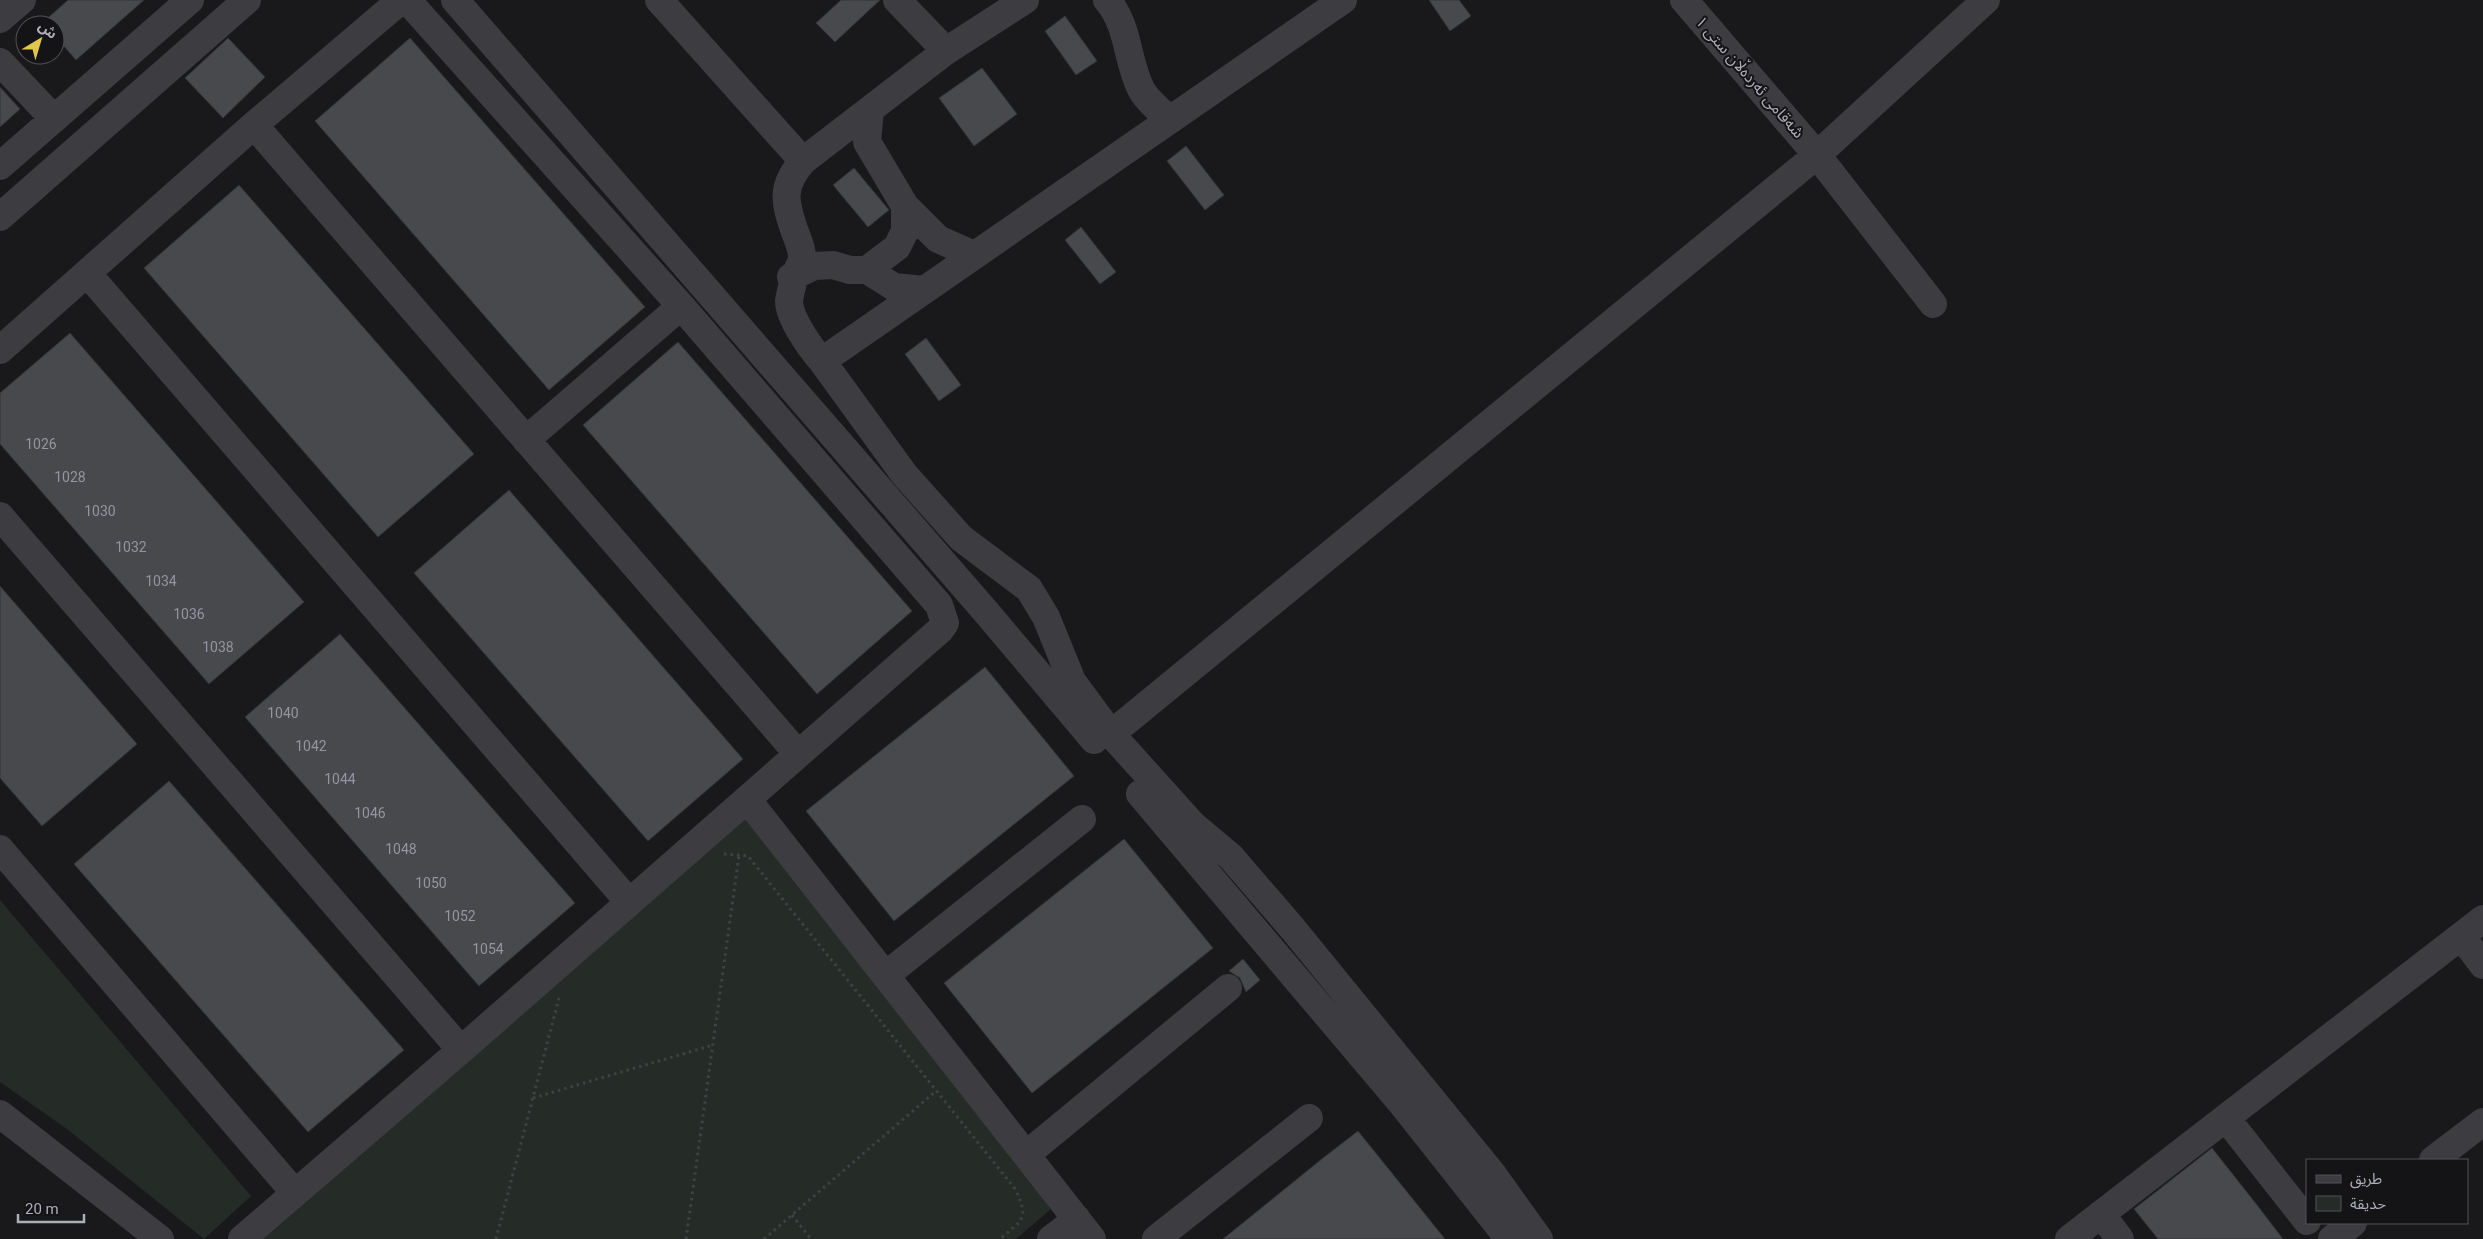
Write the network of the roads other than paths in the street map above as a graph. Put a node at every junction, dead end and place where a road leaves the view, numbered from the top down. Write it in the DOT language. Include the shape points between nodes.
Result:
graph roads {
  1 [pos="22,0"];
  2 [pos="190,0"];
  3 [pos="247,0"];
  4 [pos="401,0"];
  5 [pos="406,0"];
  6 [pos="455,0"];
  7 [pos="659,0"];
  8 [pos="896,0"];
  9 [pos="1025,0"];
  10 [pos="1107,0"];
  11 [pos="1343,0"];
  12 [pos="1684,0"];
  13 [pos="1986,0"];
  14 [pos="0,19"];
  15 [pos="946,51"];
  16 [pos="0,62"];
  17 [pos="870,110"];
  18 [pos="54,119"];
  19 [pos="1169,119"];
  20 [pos="254,124"];
  21 [pos="1817,155"];
  22 [pos="803,161"];
  23 [pos="0,166"];
  24 [pos="905,206"];
  25 [pos="0,217"];
  26 [pos="974,255"];
  27 [pos="867,270"];
  28 [pos="88,272"];
  29 [pos="793,277"];
  30 [pos="924,290"];
  31 [pos="1932,304"];
  32 [pos="681,306"];
  33 [pos="0,350"];
  34 [pos="822,361"];
  35 [pos="526,440"];
  36 [pos="0,516"];
  37 [pos="1111,734"];
  38 [pos="798,754"];
  39 [pos="747,799"];
  40 [pos="1082,818"];
  41 [pos="0,849"];
  42 [pos="629,902"];
  43 [pos="2483,919"];
  44 [pos="2461,936"];
  45 [pos="2483,966"];
  46 [pos="886,975"];
  47 [pos="1228,988"];
  48 [pos="461,1050"];
  49 [pos="0,1114"];
  50 [pos="1309,1118"];
  51 [pos="2226,1118"];
  52 [pos="2483,1122"];
  53 [pos="1027,1154"];
  54 [pos="2434,1159"];
  55 [pos="294,1192"];
  56 [pos="2100,1214"];
  57 [pos="2306,1221"];
  58 [pos="2309,1224"];
  59 [pos="2352,1224"];
  60 [pos="1084,1229"];
  61 [pos="160,1239"];
  62 [pos="242,1239"];
  63 [pos="1051,1239"];
  64 [pos="1156,1239"];
  65 [pos="1509,1239"];
  66 [pos="1539,1239"];
  67 [pos="2069,1239"];
  68 [pos="2120,1239"];
  69 [pos="2321,1239"];
  70 [pos="2332,1239"];
  1 -- 14 [label="street"];
  2 -- 18 [label="street"];
  3 -- 25 [label="street"];
  4 -- 20 [label="street"];
  5 -- 32 [label="street"];
  6 -- 65 [label="street" via="987,613 1403,1105"];
  7 -- 22 [label="street"];
  8 -- 15 [label="street"];
  9 -- 15 [label="street"];
  10 -- 19 [label="street" via="1126,34 1133,68 1143,92"];
  11 -- 19 [label="street"];
  12 -- 21 [label="street, شەقامی ئەردەڵان ستی ١"];
  13 -- 21 [label="street"];
  15 -- 17 [label="street"];
  16 -- 18 [label="street"];
  17 -- 22 [label="street"];
  17 -- 24 [label="street" via="867,142"];
  18 -- 23 [label="street"];
  19 -- 26 [label="street"];
  20 -- 28 [label="street"];
  20 -- 35 [label="street"];
  21 -- 31 [label="street, شەقامی ئەردەڵان ستی ١"];
  21 -- 37 [label="street"];
  22 -- 29 [label="street" via="790,176 786,194 802,259"];
  24 -- 26 [label="street" via="938,239"];
  24 -- 27 [label="street" via="905,231 897,247"];
  26 -- 30 [label="street"];
  27 -- 29 [label="street" via="814,266"];
  27 -- 30 [label="street" via="894,286"];
  28 -- 33 [label="street"];
  28 -- 42 [label="street"];
  29 -- 34 [label="street" via="789,303 797,324"];
  30 -- 34 [label="street"];
  32 -- 35 [label="street"];
  32 -- 38 [label="street" via="939,605 944,615 945,623 940,630"];
  34 -- 37 [label="street" via="904,474 961,538 1029,589 1046,617 1072,681"];
  35 -- 38 [label="street"];
  36 -- 48 [label="street"];
  37 -- 66 [label="street" via="1193,825 1231,857 1293,929 1491,1172"];
  38 -- 39 [label="street"];
  39 -- 42 [label="street"];
  39 -- 46 [label="street"];
  40 -- 46 [label="street"];
  41 -- 55 [label="street"];
  42 -- 48 [label="street"];
  43 -- 44 [label="street"];
  44 -- 45 [label="street"];
  44 -- 51 [label="street"];
  46 -- 53 [label="street"];
  47 -- 53 [label="street"];
  48 -- 55 [label="street"];
  49 -- 61 [label="street"];
  50 -- 64 [label="street"];
  51 -- 56 [label="street"];
  51 -- 57 [label="street"];
  52 -- 54 [label="street"];
  53 -- 60 [label="street"];
  55 -- 62 [label="street"];
  56 -- 67 [label="street"];
  56 -- 68 [label="street"];
  58 -- 69 [label="street"];
  59 -- 70 [label="street"];
  60 -- 63 [label="street"];
}
